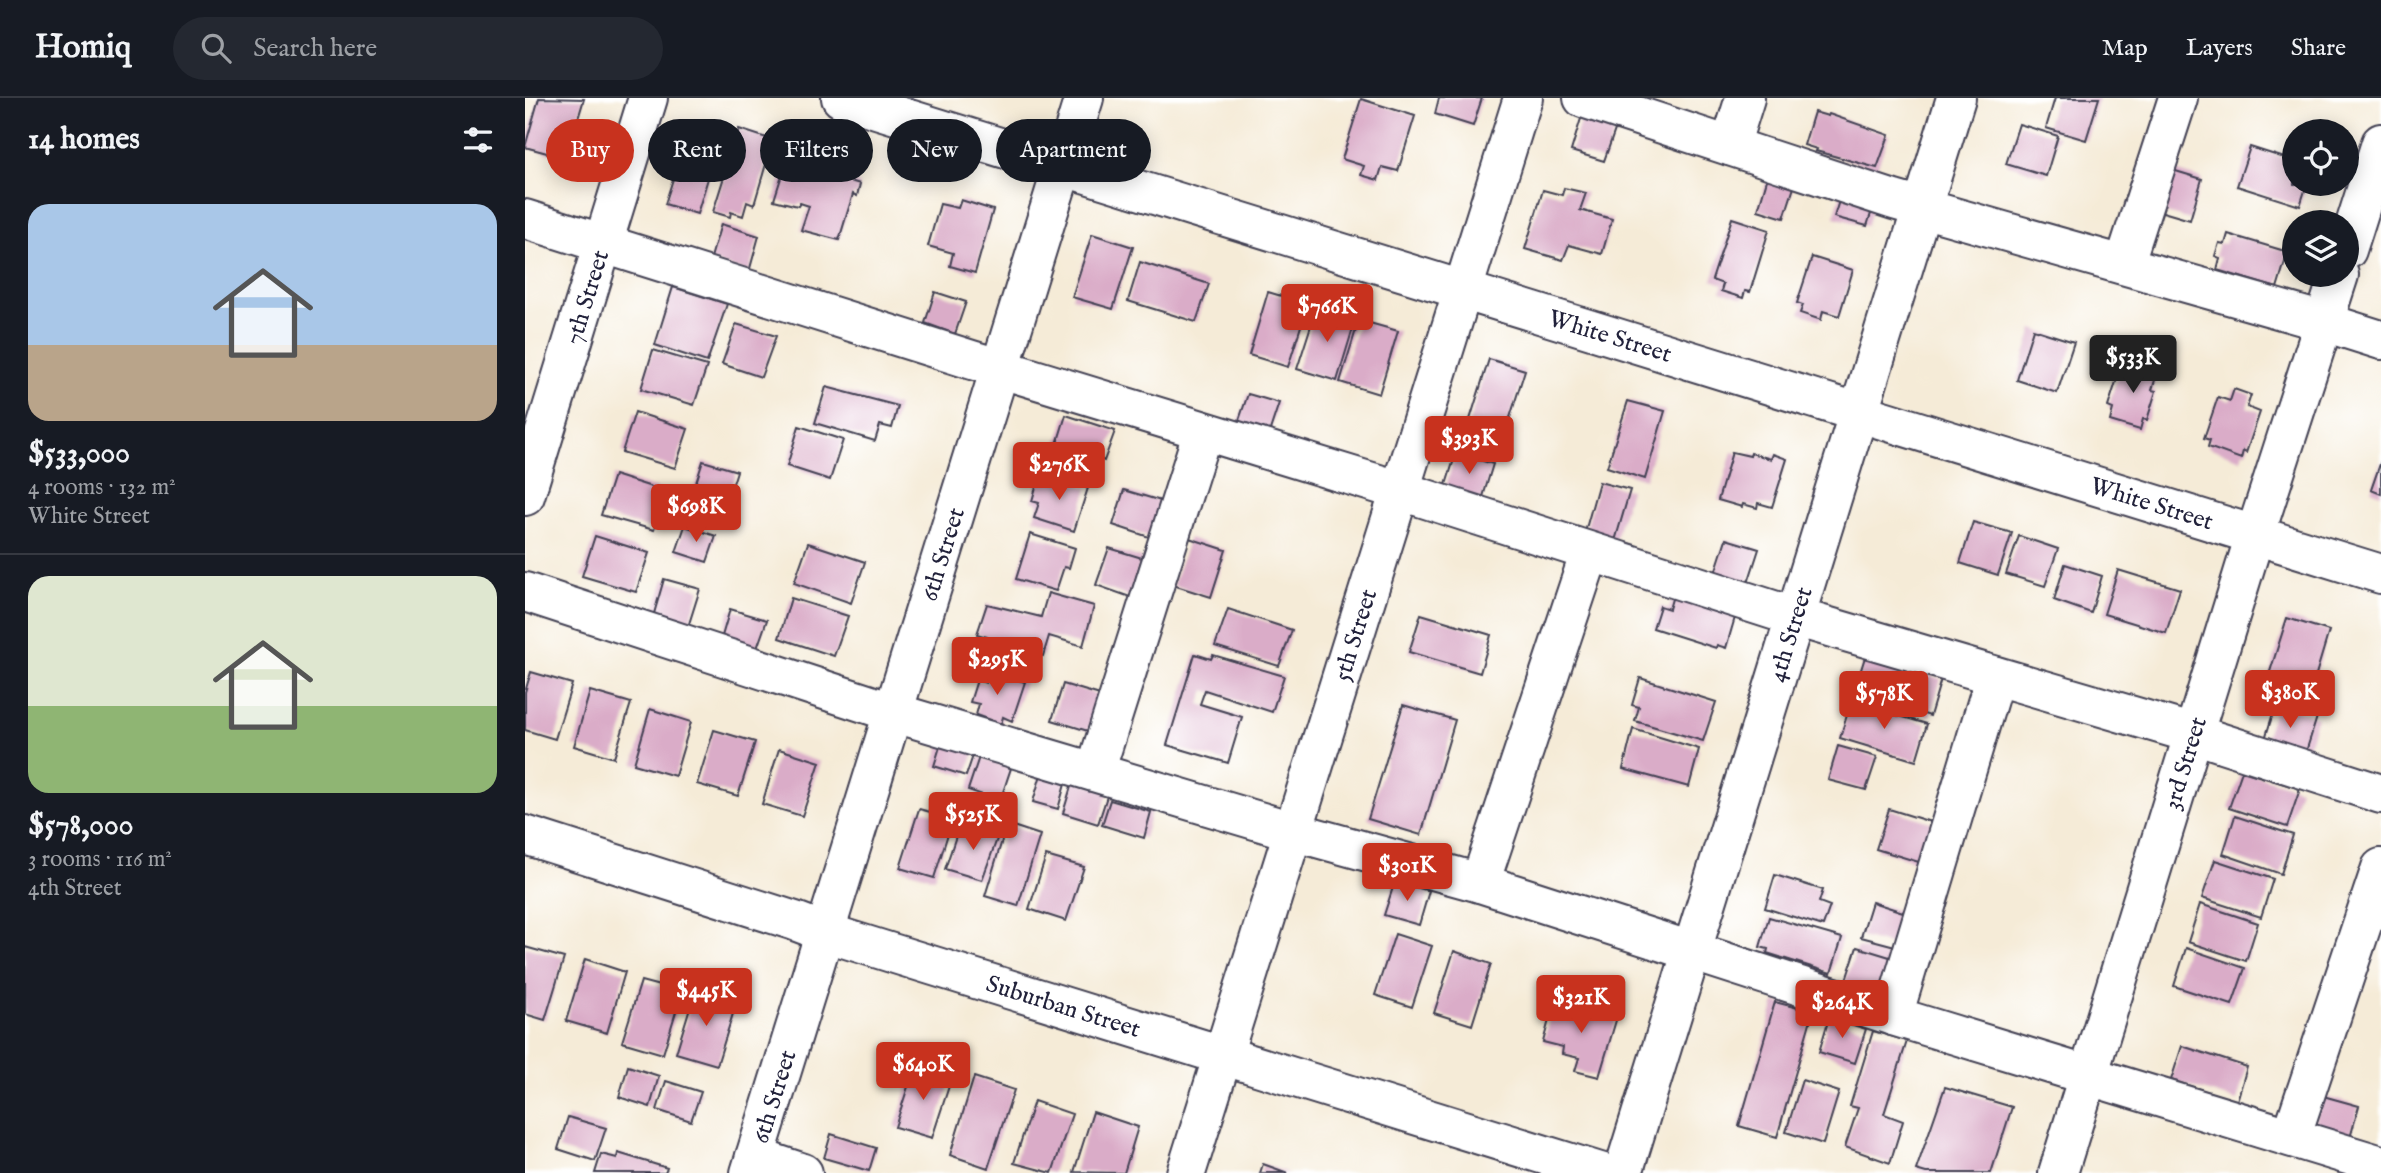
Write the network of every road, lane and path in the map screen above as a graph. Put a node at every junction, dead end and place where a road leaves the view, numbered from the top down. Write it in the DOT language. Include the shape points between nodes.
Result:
graph roads {
  1 [pos="648,98"];
  2 [pos="841,98"];
  3 [pos="1084,98"];
  4 [pos="1523,98"];
  5 [pos="1583,98"];
  6 [pos="1745,98"];
  7 [pos="1956,98"];
  8 [pos="2178,98"];
  9 [pos="1077,119"];
  10 [pos="2381,143"];
  11 [pos="996,146"];
  12 [pos="1730,146"];
  13 [pos="1057,182"];
  14 [pos="1113,182"];
  15 [pos="1922,207"];
  16 [pos="2359,212"];
  17 [pos="525,219"];
  18 [pos="603,243"];
  19 [pos="2124,265"];
  20 [pos="2335,287"];
  21 [pos="1461,290"];
  22 [pos="2324,322"];
  23 [pos="2381,340"];
  24 [pos="1000,368"];
  25 [pos="1859,413"];
  26 [pos="1203,431"];
  27 [pos="1398,491"];
  28 [pos="525,496"];
  29 [pos="2255,535"];
  30 [pos="1590,552"];
  31 [pos="2381,574"];
  32 [pos="525,592"];
  33 [pos="1795,617"];
  34 [pos="1995,676"];
  35 [pos="893,712"];
  36 [pos="2194,734"];
  37 [pos="1095,772"];
  38 [pos="2381,794"];
  39 [pos="1292,831"];
  40 [pos="525,835"];
  41 [pos="2381,869"];
  42 [pos="1480,883"];
  43 [pos="824,932"];
  44 [pos="1692,952"];
  45 [pos="1892,1016"];
  46 [pos="1223,1055"];
  47 [pos="2088,1076"];
  48 [pos="2291,1137"];
  49 [pos="752,1165"];
  50 [pos="2381,1165"];
  51 [pos="803,1173"];
  52 [pos="1186,1173"];
  53 [pos="1604,1173"];
  54 [pos="1623,1173"];
  55 [pos="2058,1173"];
  1 -- 18 [label="street, 7th Street"];
  2 -- 11 [label="street, White Street"];
  3 -- 9 [label="street, 6th Street"];
  4 -- 21 [label="street, 5th Street"];
  5 -- 12 [label="street"];
  6 -- 12 [label="street"];
  7 -- 15 [label="street, 4th Street"];
  8 -- 19 [label="street"];
  10 -- 16 [label="street"];
  12 -- 15 [label="street"];
  13 -- 24 [label="street, 6th Street"];
  14 -- 21 [label="street, White Street"];
  15 -- 19 [label="street"];
  15 -- 25 [label="street, 4th Street"];
  17 -- 18 [label="street"];
  18 -- 24 [label="street"];
  18 -- 28 [label="street, 7th Street"];
  19 -- 22 [label="street"];
  20 -- 22 [label="street, 3rd Street"];
  21 -- 25 [label="street, White Street"];
  21 -- 27 [label="street, 5th Street"];
  22 -- 23 [label="street"];
  22 -- 29 [label="street, 3rd Street"];
  24 -- 26 [label="street"];
  24 -- 35 [label="street, 6th Street"];
  25 -- 29 [label="street, White Street"];
  25 -- 33 [label="street, 4th Street"];
  26 -- 27 [label="street"];
  26 -- 37 [label="street"];
  27 -- 30 [label="street"];
  27 -- 39 [label="street, 5th Street"];
  29 -- 31 [label="street, White Street"];
  29 -- 36 [label="street, 3rd Street"];
  30 -- 33 [label="street"];
  30 -- 42 [label="street"];
  32 -- 35 [label="street"];
  33 -- 34 [label="street"];
  33 -- 44 [label="street, 4th Street"];
  34 -- 36 [label="street"];
  34 -- 45 [label="street"];
  35 -- 37 [label="street"];
  35 -- 43 [label="street, 6th Street"];
  36 -- 38 [label="street"];
  36 -- 47 [label="street, 3rd Street"];
  37 -- 39 [label="street"];
  39 -- 42 [label="street"];
  39 -- 46 [label="street, 5th Street"];
  40 -- 43 [label="street, Suburban Street"];
  41 -- 48 [label="street"];
  42 -- 44 [label="street"];
  43 -- 46 [label="street, Suburban Street"];
  43 -- 49 [label="street, 6th Street"];
  44 -- 45 [label="street"];
  44 -- 54 [label="street, 4th Street"];
  45 -- 47 [label="street"];
  46 -- 52 [label="street, 5th Street"];
  46 -- 53 [label="street, Suburban Street"];
  47 -- 48 [label="street"];
  47 -- 55 [label="street, 3rd Street"];
  48 -- 50 [label="street"];
  49 -- 51 [label="street"];
}
